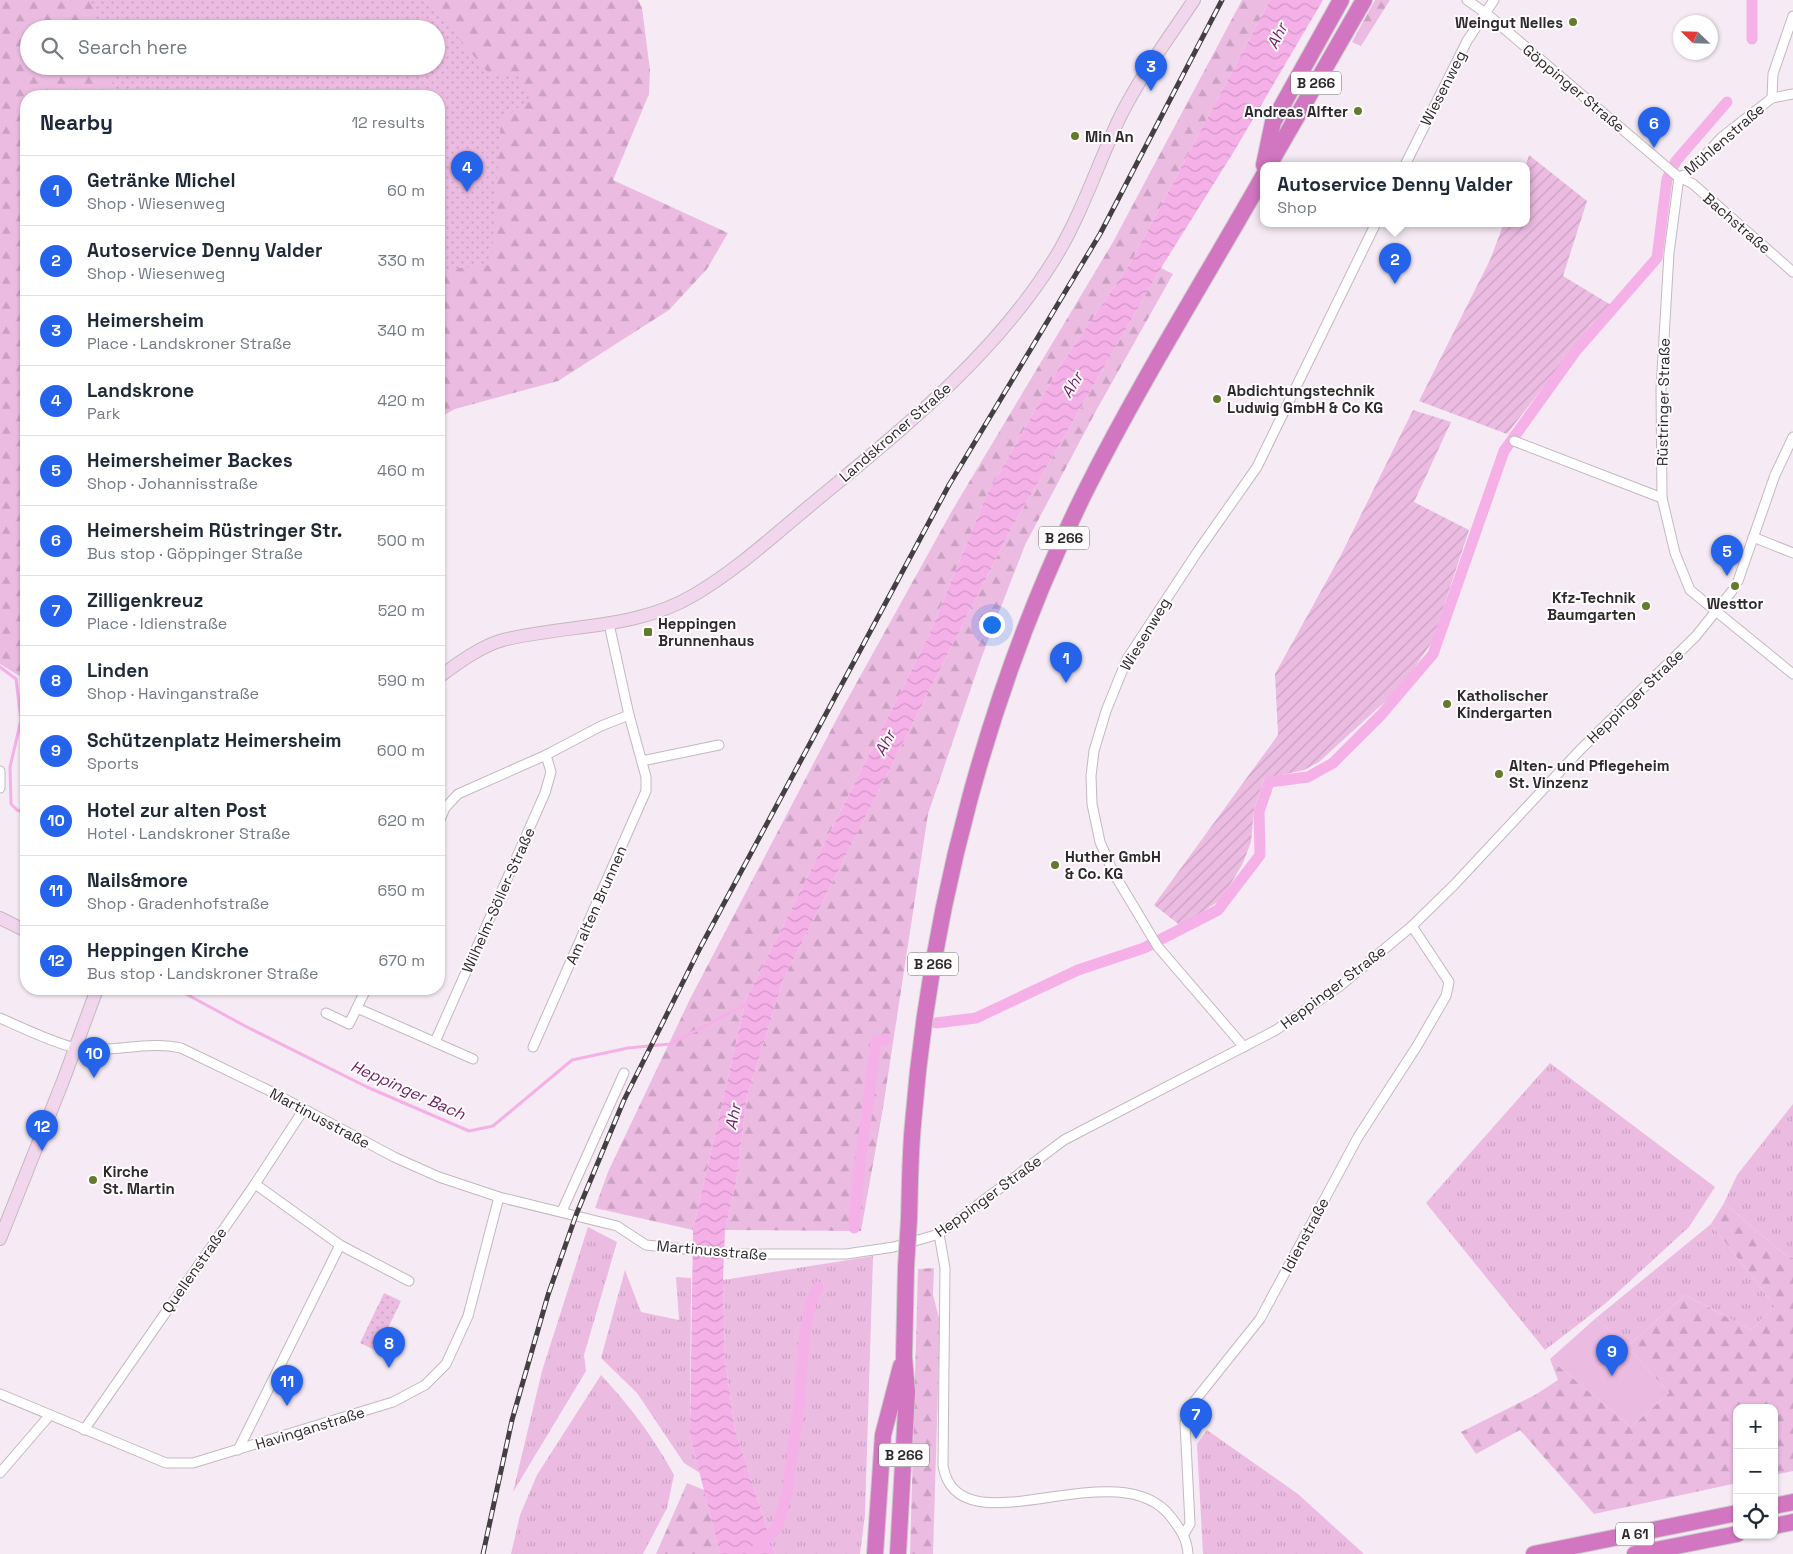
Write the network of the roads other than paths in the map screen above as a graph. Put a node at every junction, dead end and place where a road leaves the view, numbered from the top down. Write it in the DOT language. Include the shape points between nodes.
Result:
graph roads {
  1 [pos="1194,0"];
  2 [pos="1341,0"];
  3 [pos="1364,0"];
  4 [pos="1467,0"];
  5 [pos="1494,0"];
  6 [pos="1487,14"];
  7 [pos="1793,16"];
  8 [pos="1793,94"];
  9 [pos="1772,98"];
  10 [pos="1265,162"];
  11 [pos="1272,162"];
  12 [pos="1406,162"];
  13 [pos="1675,173"];
  14 [pos="1260,177"];
  15 [pos="1374,227"];
  16 [pos="1791,270"];
  17 [pos="1793,438"];
  18 [pos="1514,441"];
  19 [pos="1662,498"];
  20 [pos="1754,537"];
  21 [pos="1793,553"];
  22 [pos="1738,581"];
  23 [pos="1732,591"];
  24 [pos="1717,611"];
  25 [pos="609,624"];
  26 [pos="445,673"];
  27 [pos="1793,674"];
  28 [pos="629,715"];
  29 [pos="719,745"];
  30 [pos="546,755"];
  31 [pos="642,761"];
  32 [pos="0,770"];
  33 [pos="0,788"];
  34 [pos="445,808"];
  35 [pos="0,918"];
  36 [pos="1412,926"];
  37 [pos="20,928"];
  38 [pos="94,995"];
  39 [pos="363,995"];
  40 [pos="357,1008"];
  41 [pos="326,1013"];
  42 [pos="0,1018"];
  43 [pos="435,1042"];
  44 [pos="533,1047"];
  45 [pos="1244,1047"];
  46 [pos="76,1048"];
  47 [pos="473,1059"];
  48 [pos="624,1073"];
  49 [pos="304,1109"];
  50 [pos="255,1184"];
  51 [pos="499,1197"];
  52 [pos="562,1211"];
  53 [pos="939,1234"];
  54 [pos="0,1239"];
  55 [pos="340,1246"];
  56 [pos="870,1251"];
  57 [pos="409,1281"];
  58 [pos="904,1357"];
  59 [pos="0,1394"];
  60 [pos="49,1416"];
  61 [pos="84,1430"];
  62 [pos="238,1450"];
  63 [pos="0,1473"];
  64 [pos="1793,1502"];
  65 [pos="1778,1505"];
  66 [pos="1017,1511"];
  67 [pos="980,1512"];
  68 [pos="1733,1515"];
  69 [pos="1793,1522"];
  70 [pos="1778,1525"];
  71 [pos="1184,1534"];
  72 [pos="1733,1535"];
  73 [pos="875,1554"];
  74 [pos="898,1554"];
  75 [pos="1188,1554"];
  76 [pos="1534,1554"];
  77 [pos="1634,1554"];
  1 -- 25 [label="main road, Landskroner Straße" via="1140,81 1055,258 1014,316 981,354 868,458 726,575 670,608 642,618"];
  2 -- 10 [label="highway, B 266" via="1273,122"];
  3 -- 11 [label="highway, B 266"];
  4 -- 6 [label="street, Göppinger Straße"];
  5 -- 6 [label="street, Wiesenweg"];
  6 -- 12 [label="street, Wiesenweg" via="1467,41"];
  6 -- 13 [label="street, Göppinger Straße"];
  7 -- 9 [label="street, Mühlenstraße" via="1773,74"];
  8 -- 9 [label="street"];
  9 -- 13 [label="street, Mühlenstraße" via="1722,137 1687,174"];
  13 -- 16 [label="street, Bachstraße" via="1693,184"];
  13 -- 19 [label="street, Rüstringer Straße" via="1662,370"];
  14 -- 58 [label="highway, B 266, bridge" via="1086,490 1039,599 995,716 965,816 927,999 912,1125"];
  15 -- 45 [label="street, Wiesenweg" via="1257,468 1127,659 1094,751 1092,804 1100,842 1112,872 1156,943"];
  17 -- 20 [label="street" via="1775,475"];
  18 -- 19 [label="street"];
  19 -- 24 [label="street, Rüstringer Straße" via="1675,553 1690,590"];
  20 -- 21 [label="street"];
  20 -- 22 [label="street"];
  23 -- 24 [label="street, Heppinger Straße"];
  24 -- 27 [label="street, Rüstringer Straße"];
  24 -- 36 [label="street, Heppinger Straße"];
  25 -- 26 [label="main road, Landskroner Straße" via="501,640"];
  25 -- 28 [label="street, Am alten Brunnen"];
  28 -- 30 [label="street"];
  28 -- 31 [label="street, Am alten Brunnen"];
  29 -- 31 [label="street"];
  30 -- 34 [label="street" via="458,794"];
  30 -- 43 [label="street, Wilhelm-Söller-Straße" via="551,772 545,793"];
  31 -- 44 [label="street, Am alten Brunnen" via="646,791"];
  32 -- 33 [label="street"];
  35 -- 37 [label="main road"];
  36 -- 45 [label="street, Heppinger Straße" via="1333,991 1276,1030"];
  36 -- 71 [label="street, Idienstraße" via="1449,982 1446,996 1358,1137 1260,1319 1189,1408 1185,1423 1190,1524"];
  38 -- 46 [label="main road"];
  39 -- 40 [label="street"];
  40 -- 41 [label="street" via="350,1024"];
  40 -- 43 [label="street"];
  42 -- 46 [label="street"];
  43 -- 47 [label="street"];
  45 -- 53 [label="street, Heppinger Straße" via="1064,1140"];
  46 -- 49 [label="street, Martinusstraße" via="115,1049 165,1044 181,1048"];
  46 -- 54 [label="main road"];
  48 -- 52 [label="street"];
  49 -- 50 [label="street, Quellenstraße"];
  49 -- 51 [label="street, Martinusstraße" via="409,1164"];
  50 -- 55 [label="street"];
  50 -- 61 [label="street, Quellenstraße"];
  51 -- 52 [label="street, Martinusstraße"];
  51 -- 62 [label="street, Havinganstraße" via="468,1316 446,1364 425,1385 393,1402"];
  52 -- 56 [label="street, Martinusstraße" via="617,1226 646,1245 734,1254"];
  53 -- 56 [label="street, Heppinger Straße"];
  53 -- 67 [label="street" via="945,1268 943,1466 946,1484 956,1499"];
  55 -- 57 [label="street"];
  55 -- 62 [label="street"];
  58 -- 73 [label="highway, B 266" via="883,1435"];
  58 -- 74 [label="highway, B 266" via="907,1392"];
  59 -- 60 [label="street, Havinganstraße"];
  60 -- 61 [label="street, Havinganstraße"];
  60 -- 63 [label="street"];
  61 -- 62 [label="street, Havinganstraße" via="166,1463 193,1463"];
  64 -- 65 [label="highway"];
  66 -- 71 [label="street" via="1116,1493 1134,1495 1167,1511"];
  68 -- 76 [label="highway, A 61"];
  69 -- 70 [label="highway"];
  71 -- 75 [label="street, Idienstraße"];
  72 -- 77 [label="highway, A 61"];
}
